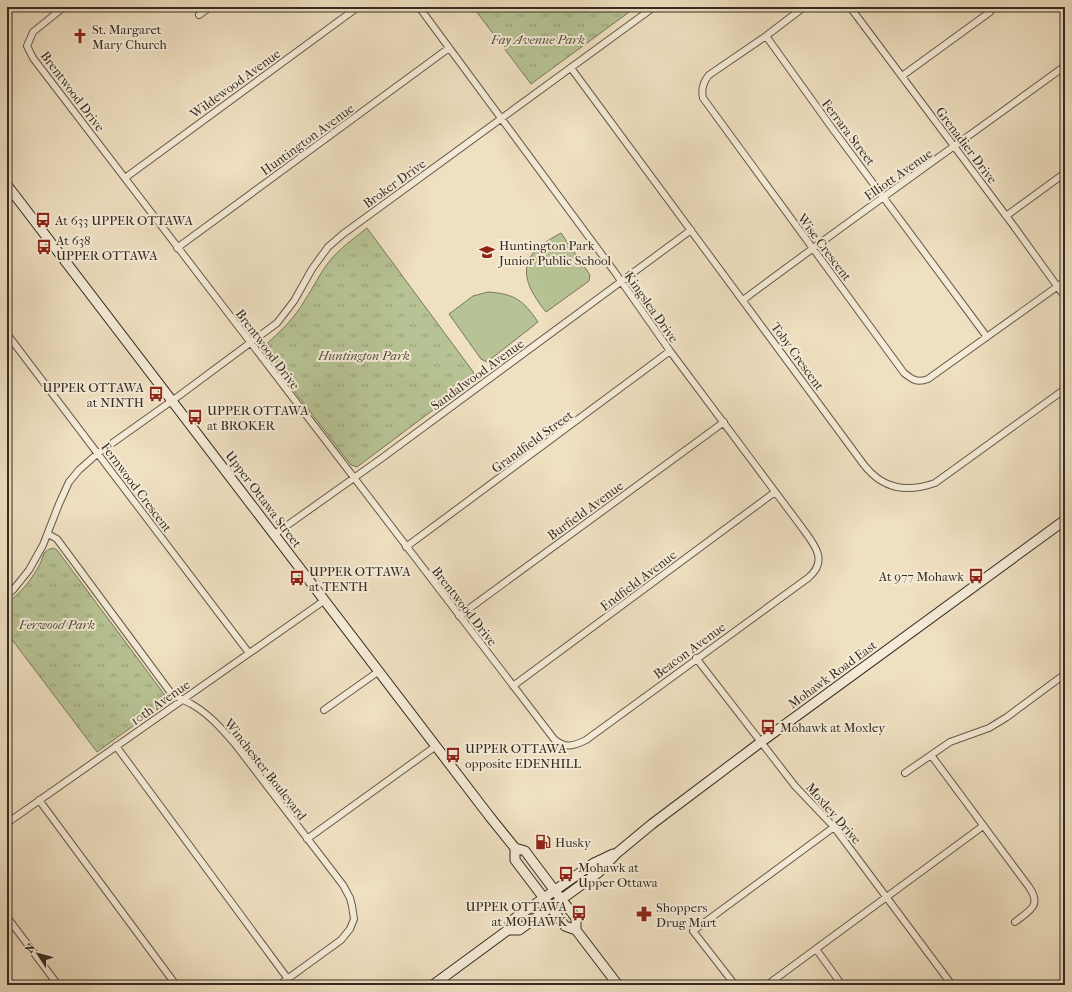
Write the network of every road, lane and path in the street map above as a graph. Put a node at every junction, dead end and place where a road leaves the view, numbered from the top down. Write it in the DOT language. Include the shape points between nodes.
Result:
graph roads {
  1 [pos="64,7"];
  2 [pos="210,7"];
  3 [pos="358,7"];
  4 [pos="419,7"];
  5 [pos="654,7"];
  6 [pos="804,7"];
  7 [pos="850,7"];
  8 [pos="990,12"];
  9 [pos="199,15"];
  10 [pos="766,36"];
  11 [pos="449,48"];
  12 [pos="1065,66"];
  13 [pos="571,68"];
  14 [pos="902,76"];
  15 [pos="501,118"];
  16 [pos="954,146"];
  17 [pos="1065,173"];
  18 [pos="125,178"];
  19 [pos="7,185"];
  20 [pos="884,197"];
  21 [pos="1006,216"];
  22 [pos="691,230"];
  23 [pos="177,248"];
  24 [pos="812,248"];
  25 [pos="1065,281"];
  26 [pos="620,282"];
  27 [pos="1058,286"];
  28 [pos="1065,297"];
  29 [pos="743,300"];
  30 [pos="7,334"];
  31 [pos="987,337"];
  32 [pos="250,343"];
  33 [pos="670,351"];
  34 [pos="1065,389"];
  35 [pos="172,400"];
  36 [pos="724,422"];
  37 [pos="97,454"];
  38 [pos="353,478"];
  39 [pos="775,492"];
  40 [pos="1065,520"];
  41 [pos="48,534"];
  42 [pos="275,534"];
  43 [pos="406,547"];
  44 [pos="818,563"];
  45 [pos="7,595"];
  46 [pos="325,600"];
  47 [pos="459,616"];
  48 [pos="249,653"];
  49 [pos="696,658"];
  50 [pos="379,671"];
  51 [pos="1065,674"];
  52 [pos="513,686"];
  53 [pos="182,700"];
  54 [pos="324,710"];
  55 [pos="761,742"];
  56 [pos="116,746"];
  57 [pos="436,746"];
  58 [pos="567,746"];
  59 [pos="931,755"];
  60 [pos="905,773"];
  61 [pos="39,800"];
  62 [pos="7,823"];
  63 [pos="983,826"];
  64 [pos="834,827"];
  65 [pos="308,839"];
  66 [pos="515,848"];
  67 [pos="616,853"];
  68 [pos="555,890"];
  69 [pos="887,897"];
  70 [pos="545,898"];
  71 [pos="561,899"];
  72 [pos="551,906"];
  73 [pos="7,917"];
  74 [pos="1015,922"];
  75 [pos="508,930"];
  76 [pos="576,930"];
  77 [pos="816,949"];
  78 [pos="288,979"];
  79 [pos="58,985"];
  80 [pos="176,985"];
  81 [pos="279,985"];
  82 [pos="433,985"];
  83 [pos="618,985"];
  84 [pos="735,985"];
  85 [pos="767,985"];
  86 [pos="842,985"];
  87 [pos="952,985"];
  1 -- 18 [label="street, Brentwood Drive" via="33,32 27,46 33,58"];
  2 -- 9 [label="street"];
  3 -- 18 [label="street, Wildewood Avenue"];
  4 -- 11 [label="street, Kingslea Drive"];
  5 -- 13 [label="street, Broker Drive"];
  6 -- 10 [label="street, Wise Crescent"];
  7 -- 14 [label="street, Grenadier Drive"];
  8 -- 14 [label="street"];
  10 -- 20 [label="street, Ferrara Street"];
  10 -- 24 [label="street, Wise Crescent" via="709,75 704,82 702,93 705,102"];
  11 -- 15 [label="street, Kingslea Drive"];
  11 -- 23 [label="street, Huntington Avenue"];
  12 -- 16 [label="street, Elliott Avenue"];
  13 -- 15 [label="street, Broker Drive"];
  13 -- 22 [label="street, Toby Crescent"];
  14 -- 16 [label="street, Grenadier Drive"];
  15 -- 26 [label="street, Kingslea Drive"];
  15 -- 32 [label="street, Broker Drive" via="333,243 312,269 301,291 284,315"];
  16 -- 20 [label="street, Elliott Avenue"];
  16 -- 21 [label="street, Grenadier Drive"];
  17 -- 21 [label="street"];
  18 -- 23 [label="street, Brentwood Drive"];
  19 -- 35 [label="main road, Upper Ottawa Street"];
  20 -- 24 [label="street, Elliott Avenue"];
  20 -- 31 [label="street, Ferrara Street"];
  21 -- 27 [label="street, Grenadier Drive"];
  22 -- 26 [label="street, Sandalwood Avenue"];
  22 -- 29 [label="street, Toby Crescent"];
  23 -- 32 [label="street, Brentwood Drive"];
  24 -- 29 [label="street, Elliott Avenue"];
  24 -- 31 [label="street, Wise Crescent" via="904,373 913,380 921,382 928,379"];
  25 -- 27 [label="street, Wise Crescent"];
  26 -- 33 [label="street, Kingslea Drive"];
  26 -- 38 [label="street, Sandalwood Avenue"];
  27 -- 28 [label="street, Grenadier Drive"];
  27 -- 31 [label="street, Wise Crescent"];
  29 -- 34 [label="street, Toby Crescent" via="866,468 875,478 894,487 913,489 927,487 939,481"];
  30 -- 37 [label="street, Fernwood Crescent"];
  32 -- 35 [label="street, Broker Drive"];
  32 -- 38 [label="street, Brentwood Drive"];
  33 -- 36 [label="street, Kingslea Drive"];
  33 -- 43 [label="street, Grandfield Street"];
  35 -- 37 [label="street, Broker Drive"];
  35 -- 42 [label="main road, Upper Ottawa Street"];
  36 -- 39 [label="street, Kingslea Drive"];
  36 -- 47 [label="street, Burfield Avenue"];
  37 -- 41 [label="street, Broker Drive" via="69,482"];
  37 -- 48 [label="street, Fernwood Crescent"];
  38 -- 42 [label="street, Sandalwood Avenue"];
  38 -- 43 [label="street, Brentwood Drive"];
  39 -- 44 [label="street, Kingslea Drive" via="815,546"];
  39 -- 52 [label="street, Endfield Avenue"];
  40 -- 55 [label="main road, Mohawk Road East"];
  41 -- 45 [label="street, Broker Drive" via="29,570"];
  41 -- 53 [label="street, Winchester Boulevard" via="57,539 171,693"];
  42 -- 46 [label="main road, Upper Ottawa Street"];
  43 -- 47 [label="street, Brentwood Drive"];
  44 -- 49 [label="street, Beacon Avenue" via="808,578"];
  46 -- 48 [label="street, 10th Avenue"];
  46 -- 50 [label="main road, Upper Ottawa Street"];
  47 -- 52 [label="street, Brentwood Drive"];
  48 -- 53 [label="street, 10th Avenue"];
  49 -- 55 [label="street, Moxley Drive"];
  49 -- 58 [label="street, Beacon Avenue" via="586,740"];
  50 -- 54 [label="street"];
  50 -- 57 [label="main road, Upper Ottawa Street"];
  51 -- 59 [label="street" via="989,728 950,742"];
  52 -- 58 [label="street, Brentwood Drive" via="554,739"];
  53 -- 56 [label="street, 10th Avenue"];
  53 -- 65 [label="street, Winchester Boulevard" via="218,724"];
  55 -- 64 [label="street, Moxley Drive" via="795,786"];
  55 -- 67 [label="main road, Mohawk Road East"];
  56 -- 61 [label="street, 10th Avenue"];
  56 -- 78 [label="street"];
  57 -- 65 [label="street"];
  57 -- 66 [label="main road, Upper Ottawa Street"];
  59 -- 60 [label="street"];
  59 -- 63 [label="street"];
  61 -- 62 [label="street, 10th Avenue"];
  61 -- 80 [label="street"];
  63 -- 69 [label="street"];
  63 -- 74 [label="street" via="1035,897 1032,908"];
  64 -- 69 [label="street, Moxley Drive"];
  64 -- 84 [label="street" via="693,931"];
  65 -- 78 [label="street, Winchester Boulevard" via="350,898 354,919 341,940"];
  66 -- 68 [label="main road, Upper Ottawa Street" via="525,851"];
  66 -- 70 [label="main road, Upper Ottawa Street" via="515,860"];
  67 -- 68 [label="main road, Mohawk Road East" via="594,863"];
  67 -- 71 [label="main road, Mohawk Road East" via="599,872"];
  68 -- 70 [label="main road, Mohawk Road East"];
  68 -- 71 [label="main road, Upper Ottawa Street"];
  69 -- 77 [label="street"];
  69 -- 87 [label="street, Moxley Drive"];
  70 -- 72 [label="main road, Upper Ottawa Street"];
  70 -- 75 [label="main road, Mohawk Road East" via="511,921"];
  71 -- 72 [label="main road, Mohawk Road East"];
  71 -- 76 [label="main road, Upper Ottawa Street" via="576,918"];
  72 -- 75 [label="main road, Mohawk Road East" via="519,930"];
  72 -- 76 [label="main road, Upper Ottawa Street" via="566,926"];
  73 -- 79 [label="street"];
  75 -- 82 [label="main road, Mohawk Road East"];
  76 -- 83 [label="main road, Upper Ottawa Street"];
  77 -- 85 [label="street"];
  77 -- 86 [label="street"];
  78 -- 81 [label="street, Winchester Boulevard"];
}
